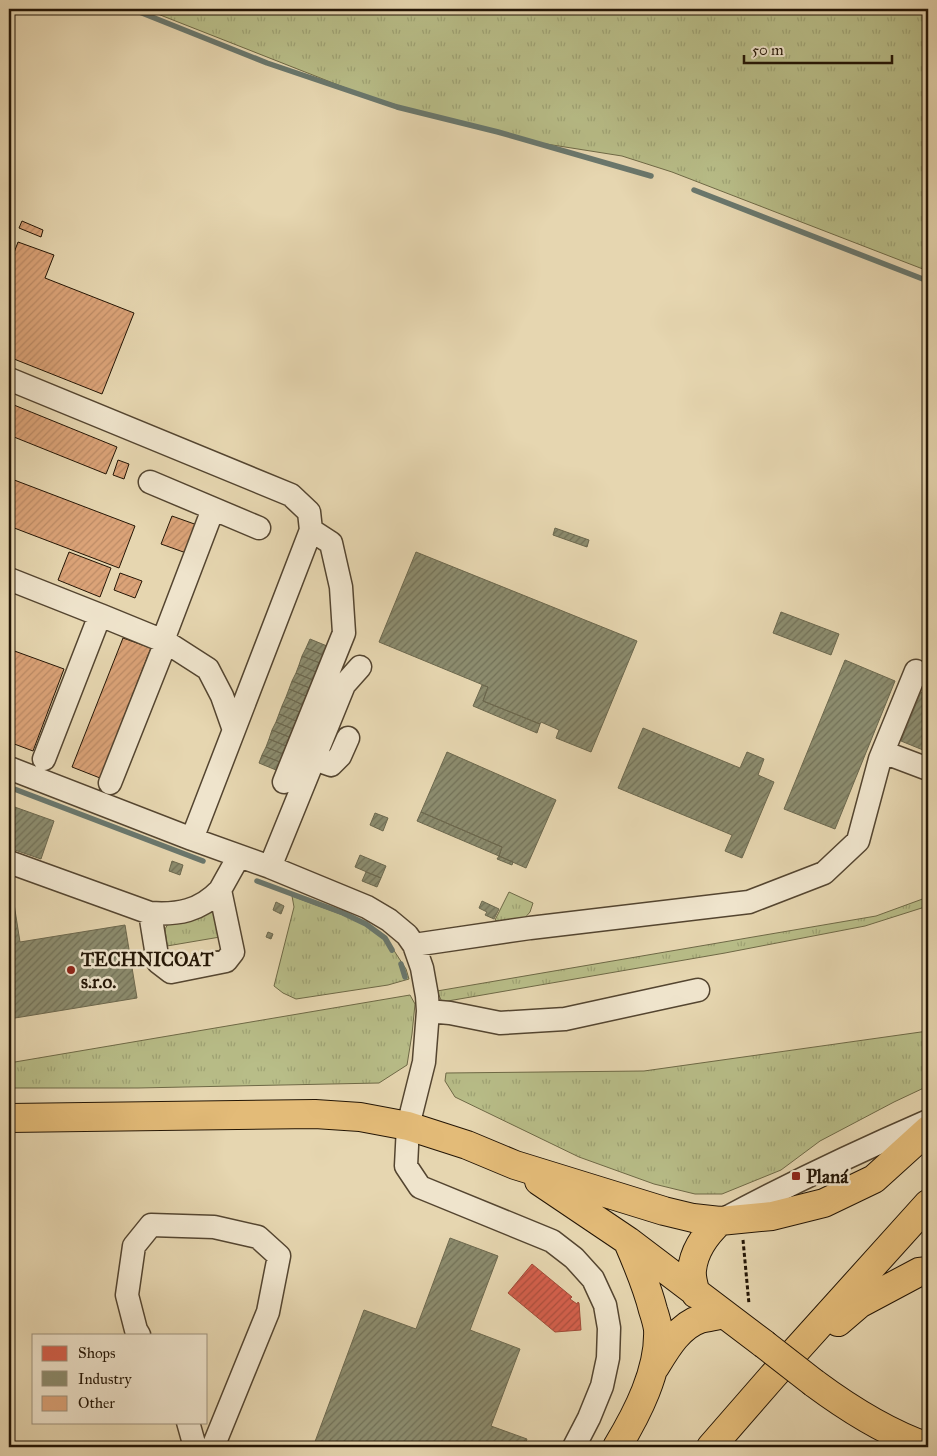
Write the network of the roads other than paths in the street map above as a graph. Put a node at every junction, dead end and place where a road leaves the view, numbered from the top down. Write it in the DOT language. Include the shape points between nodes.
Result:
graph roads {
  1 [pos="9,380"];
  2 [pos="150,482"];
  3 [pos="213,509"];
  4 [pos="259,528"];
  5 [pos="310,530"];
  6 [pos="9,579"];
  7 [pos="100,615"];
  8 [pos="166,642"];
  9 [pos="360,667"];
  10 [pos="916,671"];
  11 [pos="234,730"];
  12 [pos="316,730"];
  13 [pos="348,738"];
  14 [pos="883,752"];
  15 [pos="44,759"];
  16 [pos="314,759"];
  17 [pos="9,768"];
  18 [pos="928,769"];
  19 [pos="284,782"];
  20 [pos="110,783"];
  21 [pos="192,839"];
  22 [pos="239,856"];
  23 [pos="9,862"];
  24 [pos="270,866"];
  25 [pos="220,890"];
  26 [pos="150,913"];
  27 [pos="414,945"];
  28 [pos="698,990"];
  29 [pos="428,1011"];
  30 [pos="9,1118"];
  31 [pos="928,1121"];
  32 [pos="408,1126"];
  33 [pos="928,1130"];
  34 [pos="515,1165"];
  35 [pos="928,1204"];
  36 [pos="731,1220"];
  37 [pos="628,1241"];
  38 [pos="928,1271"];
  39 [pos="696,1294"];
  40 [pos="732,1320"];
  41 [pos="138,1334"];
  42 [pos="652,1371"];
  43 [pos="772,1377"];
  44 [pos="189,1424"];
  45 [pos="195,1447"];
  46 [pos="213,1447"];
  47 [pos="574,1447"];
  48 [pos="616,1447"];
  49 [pos="712,1447"];
  50 [pos="928,1447"];
  1 -- 5 [label="street" via="291,495 309,512"];
  2 -- 3 [label="street"];
  3 -- 4 [label="street"];
  3 -- 8 [label="street" via="164,635"];
  5 -- 11 [label="street"];
  5 -- 12 [label="street" via="331,543 341,587 344,633"];
  6 -- 7 [label="street"];
  7 -- 8 [label="street"];
  7 -- 15 [label="street"];
  8 -- 11 [label="street" via="208,669"];
  8 -- 20 [label="street"];
  9 -- 12 [label="street" via="344,685"];
  10 -- 14 [label="street"];
  11 -- 21 [label="street"];
  12 -- 16 [label="street"];
  12 -- 19 [label="street"];
  13 -- 16 [label="street" via="340,756 331,765"];
  14 -- 18 [label="street"];
  14 -- 27 [label="street" via="858,841 824,873 749,902"];
  16 -- 24 [label="street"];
  17 -- 21 [label="street"];
  21 -- 22 [label="street"];
  22 -- 24 [label="street"];
  22 -- 25 [label="street"];
  23 -- 26 [label="street"];
  24 -- 27 [label="street" via="367,907 408,935"];
  25 -- 26 [label="street" via="204,904 186,911"];
  25 -- 26 [label="street" via="233,952 226,961 171,972 158,962"];
  27 -- 29 [label="street" via="428,996"];
  28 -- 29 [label="street" via="565,1019 500,1023"];
  29 -- 32 [label="street" via="424,1062"];
  30 -- 32 [label="main road" via="315,1114 360,1117"];
  31 -- 36 [label="street" via="756,1202"];
  32 -- 34 [label="main road"];
  32 -- 47 [label="street" via="406,1166 420,1187 552,1241 593,1279 605,1304 610,1328 608,1358 602,1386"];
  33 -- 36 [label="main road" via="874,1179 824,1203 772,1216"];
  34 -- 36 [label="main road" via="664,1211 692,1218"];
  34 -- 37 [label="main road"];
  35 -- 43 [label="main road"];
  36 -- 39 [label="main road" via="709,1232 698,1250 692,1270"];
  37 -- 39 [label="main road"];
  37 -- 42 [label="main road" via="647,1286 658,1328"];
  38 -- 43 [label="main road" via="919,1272 859,1304"];
  39 -- 40 [label="main road"];
  40 -- 42 [label="main road" via="701,1319 692,1323 667,1347"];
  40 -- 50 [label="main road, bridge" via="837,1400 891,1432"];
  41 -- 46 [label="street" via="127,1295 134,1246 151,1226 214,1227 258,1236 279,1256 268,1312"];
  42 -- 48 [label="main road" via="640,1406"];
  43 -- 49 [label="main road"];
  44 -- 45 [label="street"];
}
